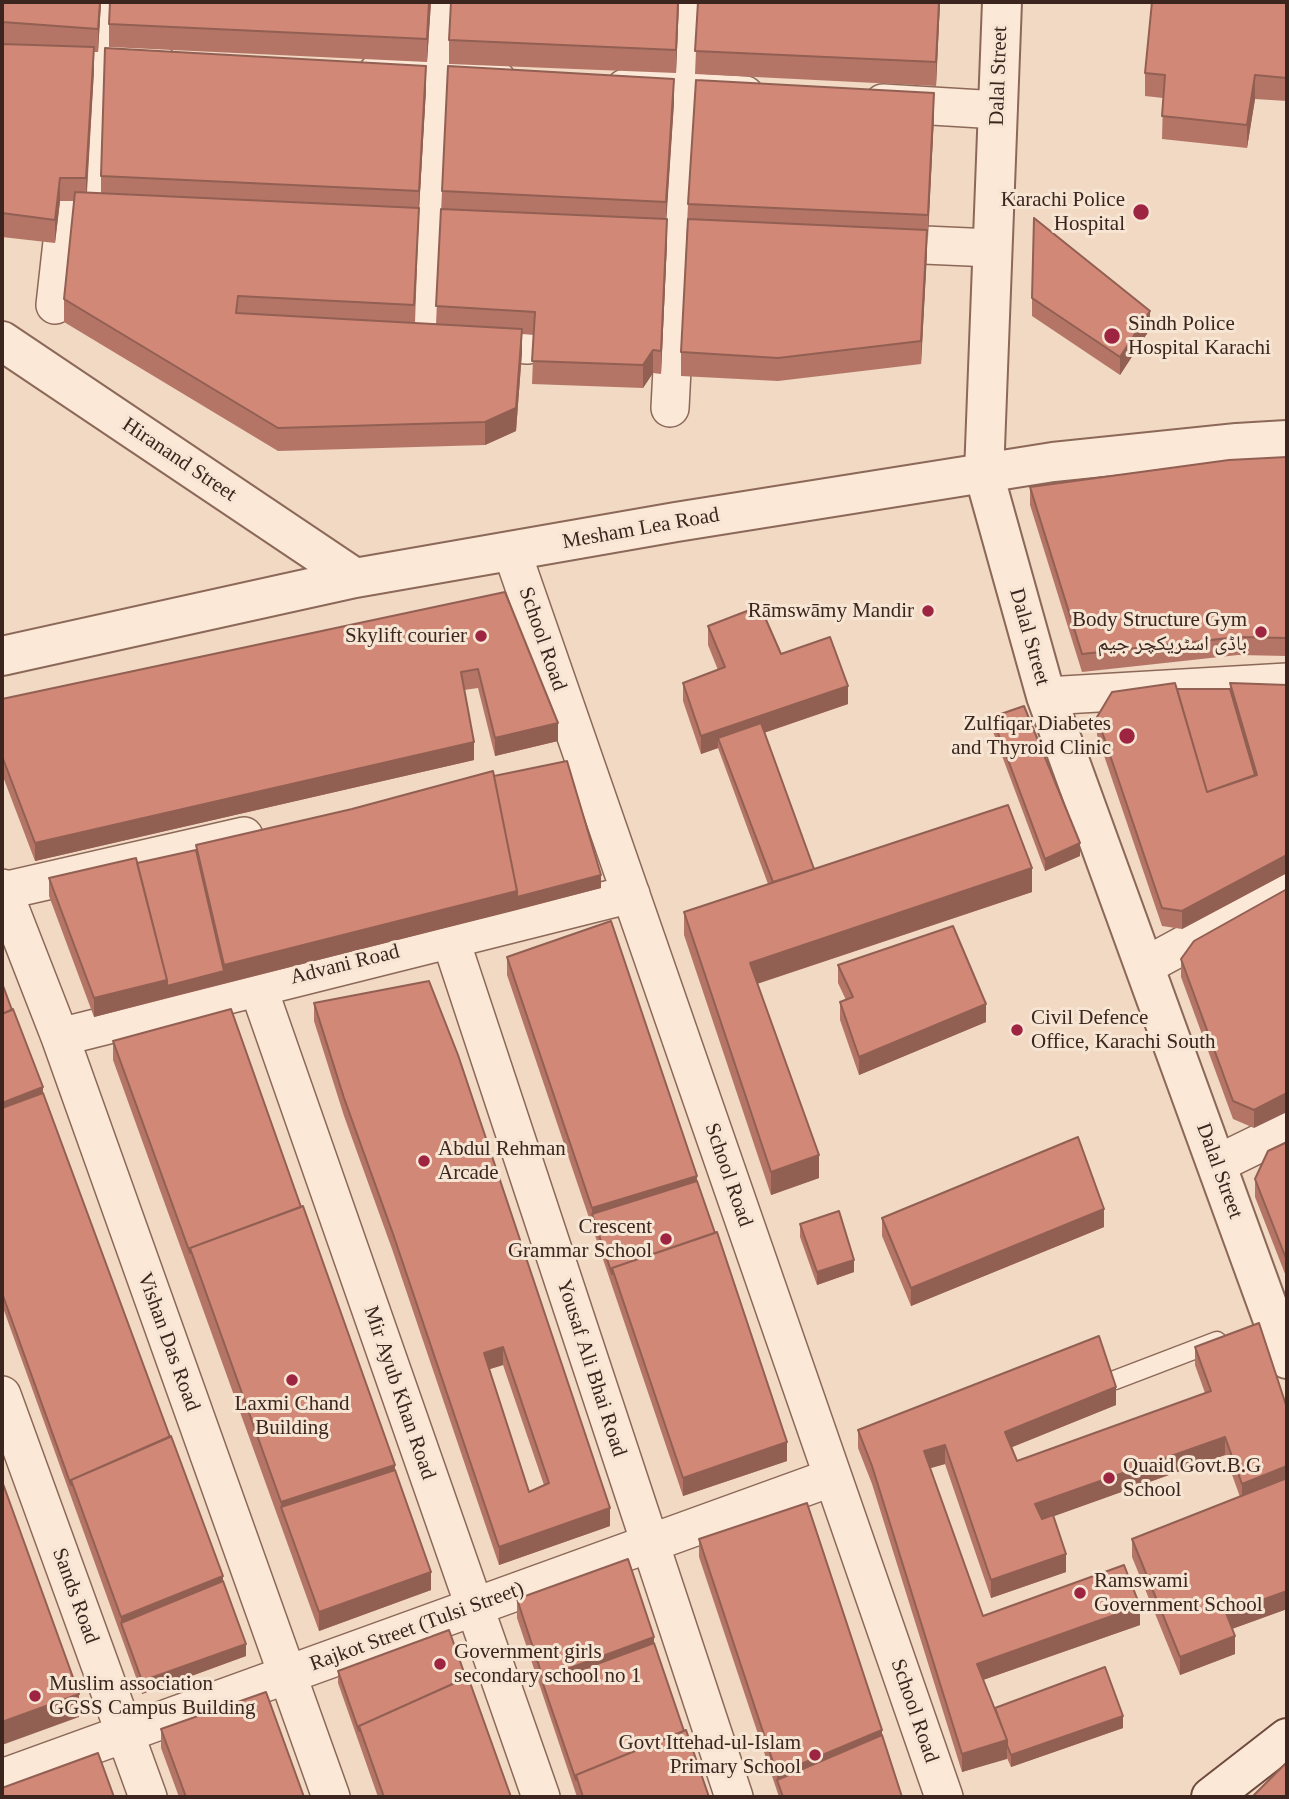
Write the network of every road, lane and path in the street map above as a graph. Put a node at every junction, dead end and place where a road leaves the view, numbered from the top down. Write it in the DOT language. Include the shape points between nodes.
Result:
graph roads {
  1 [pos="110,2"];
  2 [pos="441,2"];
  3 [pos="691,2"];
  4 [pos="1002,2"];
  5 [pos="2,51"];
  6 [pos="107,57"];
  7 [pos="190,62"];
  8 [pos="341,71"];
  9 [pos="438,77"];
  10 [pos="534,82"];
  11 [pos="589,86"];
  12 [pos="686,91"];
  13 [pos="781,97"];
  14 [pos="849,101"];
  15 [pos="998,110"];
  16 [pos="332,218"];
  17 [pos="430,222"];
  18 [pos="527,227"];
  19 [pos="582,230"];
  20 [pos="679,234"];
  21 [pos="774,239"];
  22 [pos="842,242"];
  23 [pos="992,248"];
  24 [pos="55,305"];
  25 [pos="528,345"];
  26 [pos="5,351"];
  27 [pos="670,408"];
  28 [pos="1287,440"];
  29 [pos="984,474"];
  30 [pos="512,552"];
  31 [pos="355,578"];
  32 [pos="2,656"];
  33 [pos="1287,682"];
  34 [pos="1046,696"];
  35 [pos="273,829"];
  36 [pos="1287,889"];
  37 [pos="2,890"];
  38 [pos="631,894"];
  39 [pos="450,938"];
  40 [pos="1145,966"];
  41 [pos="258,987"];
  42 [pos="60,1037"];
  43 [pos="1287,1130"];
  44 [pos="1217,1164"];
  45 [pos="1237,1333"];
  46 [pos="1287,1359"];
  47 [pos="1115,1380"];
  48 [pos="2,1395"];
  49 [pos="832,1477"];
  50 [pos="649,1543"];
  51 [pos="473,1607"];
  52 [pos="286,1675"];
  53 [pos="125,1733"];
  54 [pos="1287,1738"];
  55 [pos="2,1778"];
  56 [pos="148,1797"];
  57 [pos="331,1797"];
  58 [pos="541,1797"];
  59 [pos="734,1797"];
  60 [pos="944,1797"];
  61 [pos="1211,1797"];
  1 -- 6 [label="street"];
  2 -- 9 [label="street"];
  3 -- 12 [label="street"];
  4 -- 15 [label="street, Dalal Street"];
  5 -- 6 [label="street"];
  6 -- 7 [label="street"];
  6 -- 24 [label="street" via="109,208 66,206"];
  8 -- 9 [label="street"];
  9 -- 10 [label="street"];
  9 -- 17 [label="street"];
  11 -- 12 [label="street"];
  12 -- 13 [label="street"];
  12 -- 20 [label="street"];
  14 -- 15 [label="street"];
  15 -- 23 [label="street, Dalal Street"];
  16 -- 17 [label="street"];
  17 -- 18 [label="street"];
  17 -- 25 [label="street" via="411,337"];
  19 -- 20 [label="street"];
  20 -- 21 [label="street"];
  20 -- 27 [label="street"];
  22 -- 23 [label="street"];
  23 -- 29 [label="street, Dalal Street"];
  26 -- 31 [label="street, Hiranand Street"];
  28 -- 29 [label="street, Mesham Lea Road" via="1053,462"];
  29 -- 30 [label="street, Mesham Lea Road"];
  29 -- 34 [label="street, Dalal Street"];
  30 -- 31 [label="street, Mesham Lea Road"];
  30 -- 38 [label="street, School Road" via="570,761"];
  31 -- 32 [label="street, Mesham Lea Road"];
  33 -- 34 [label="street"];
  34 -- 40 [label="street, Dalal Street"];
  35 -- 37 [label="street"];
  36 -- 40 [label="street"];
  37 -- 42 [label="street, Vishan Das Road"];
  38 -- 39 [label="street, Advani Road"];
  38 -- 49 [label="street, School Road"];
  39 -- 41 [label="street, Advani Road"];
  39 -- 50 [label="street, Yousaf Ali Bhai Road"];
  40 -- 44 [label="street, Dalal Street"];
  41 -- 42 [label="street, Advani Road"];
  41 -- 51 [label="street, Mir Ayub Khan Road"];
  42 -- 52 [label="street, Vishan Das Road"];
  43 -- 44 [label="street"];
  44 -- 46 [label="street, Dalal Street" via="1267,1321"];
  45 -- 47 [label="lane"];
  48 -- 53 [label="street, Sands Road"];
  49 -- 50 [label="street, Rajkot Street (Tulsi Street)"];
  49 -- 60 [label="street, School Road"];
  50 -- 51 [label="street, Rajkot Street (Tulsi Street)"];
  50 -- 59 [label="street, Yousaf Ali Bhai Road"];
  51 -- 52 [label="street, Rajkot Street (Tulsi Street)"];
  51 -- 58 [label="street, Mir Ayub Khan Road"];
  52 -- 53 [label="street, Rajkot Street (Tulsi Street)"];
  52 -- 57 [label="street, Vishan Das Road"];
  53 -- 55 [label="street, Rajkot Street (Tulsi Street)"];
  53 -- 56 [label="street, Sands Road"];
  54 -- 61 [label="street"];
}
